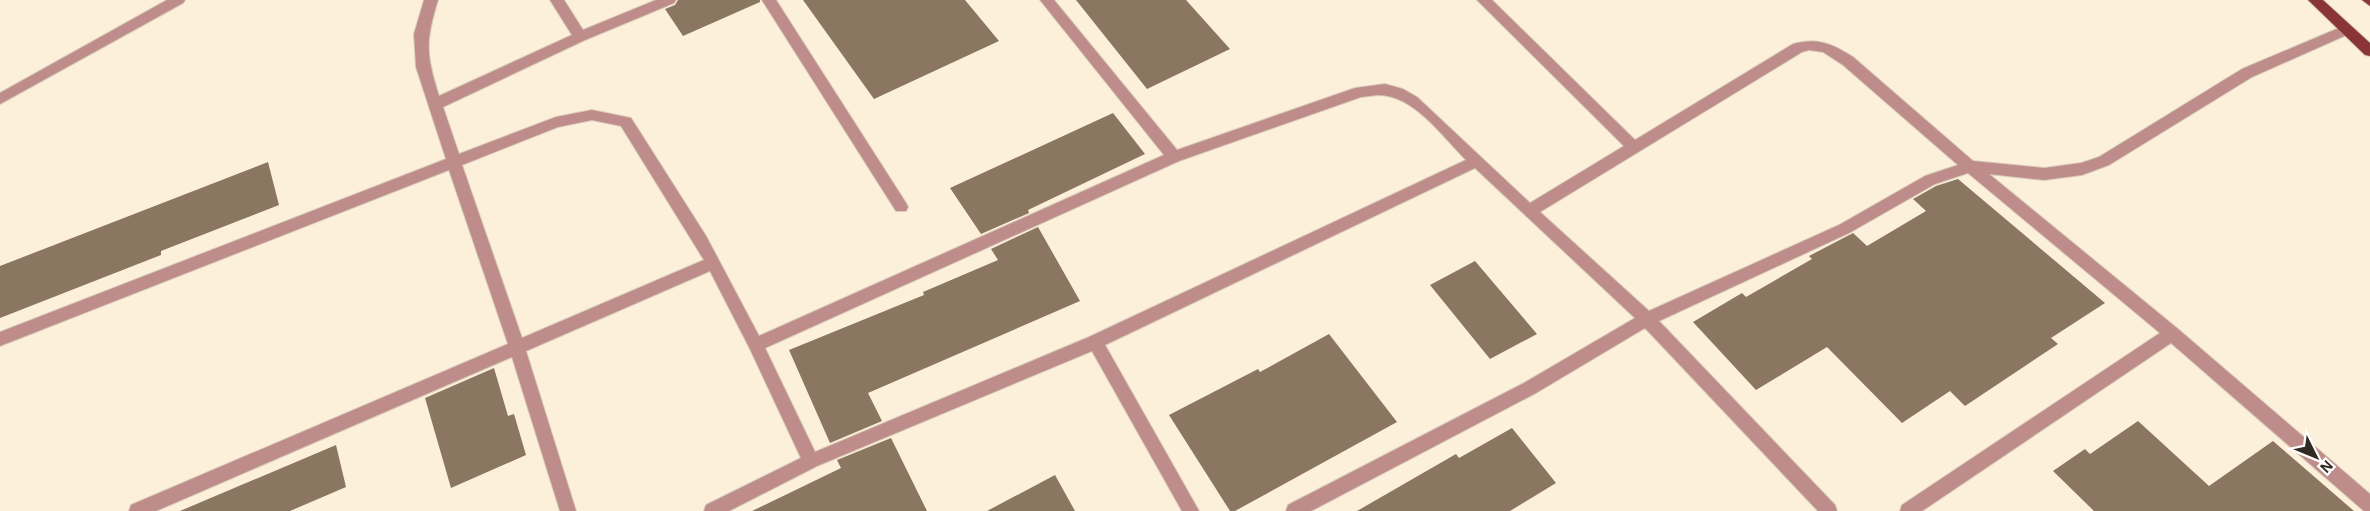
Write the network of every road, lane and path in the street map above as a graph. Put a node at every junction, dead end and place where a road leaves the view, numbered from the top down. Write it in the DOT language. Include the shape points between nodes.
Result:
graph roads {
  1 [pos="178,0"];
  2 [pos="431,0"];
  3 [pos="557,0"];
  4 [pos="669,0"];
  5 [pos="769,0"];
  6 [pos="1047,0"];
  7 [pos="1484,0"];
  8 [pos="2315,0"];
  9 [pos="2346,30"];
  10 [pos="580,37"];
  11 [pos="2370,51"];
  12 [pos="0,99"];
  13 [pos="436,104"];
  14 [pos="1634,147"];
  15 [pos="1174,157"];
  16 [pos="1477,161"];
  17 [pos="454,162"];
  18 [pos="1971,166"];
  19 [pos="901,207"];
  20 [pos="1529,211"];
  21 [pos="713,263"];
  22 [pos="1647,319"];
  23 [pos="2172,334"];
  24 [pos="0,339"];
  25 [pos="1095,342"];
  26 [pos="756,345"];
  27 [pos="517,347"];
  28 [pos="811,461"];
  29 [pos="2370,506"];
  30 [pos="137,511"];
  31 [pos="568,511"];
  32 [pos="712,511"];
  33 [pos="1191,511"];
  34 [pos="1294,511"];
  35 [pos="1829,511"];
  36 [pos="1908,511"];
  1 -- 12 [label="street"];
  2 -- 13 [label="street" via="421,34 423,67"];
  3 -- 10 [label="street"];
  4 -- 10 [label="street"];
  5 -- 19 [label="street"];
  6 -- 15 [label="street"];
  7 -- 14 [label="street"];
  8 -- 9 [label="main road"];
  9 -- 11 [label="main road"];
  9 -- 18 [label="street" via="2247,73 2104,161 2082,169 2044,174"];
  10 -- 13 [label="street"];
  13 -- 17 [label="street"];
  14 -- 18 [label="street" via="1809,45 1826,47 1848,61"];
  14 -- 20 [label="street"];
  15 -- 16 [label="street" via="1381,87 1420,105"];
  15 -- 26 [label="street"];
  16 -- 20 [label="street"];
  16 -- 25 [label="street"];
  17 -- 21 [label="street" via="556,122 592,115 626,122"];
  17 -- 24 [label="street"];
  17 -- 27 [label="street"];
  18 -- 22 [label="street" via="1930,180 1844,229"];
  18 -- 23 [label="street"];
  20 -- 22 [label="street"];
  21 -- 26 [label="street"];
  21 -- 27 [label="street"];
  22 -- 34 [label="street" via="1530,388"];
  22 -- 35 [label="street"];
  23 -- 29 [label="street"];
  23 -- 36 [label="street"];
  25 -- 28 [label="street"];
  25 -- 33 [label="street"];
  26 -- 28 [label="street"];
  27 -- 30 [label="street"];
  27 -- 31 [label="street"];
  28 -- 32 [label="street"];
}
